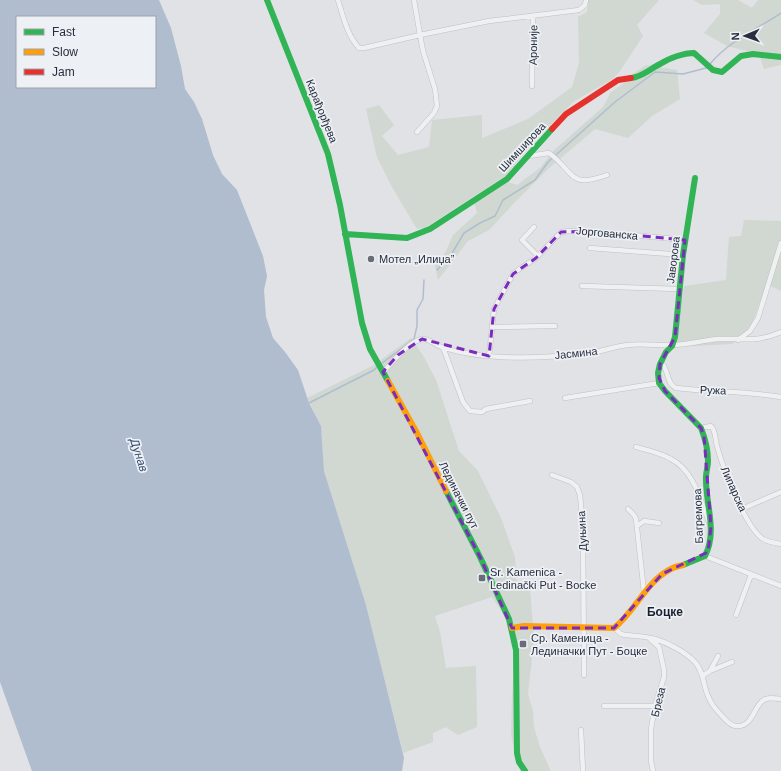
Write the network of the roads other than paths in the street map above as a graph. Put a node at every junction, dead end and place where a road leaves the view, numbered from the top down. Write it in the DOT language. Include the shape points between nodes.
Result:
graph roads {
  1 [pos="267,0"];
  2 [pos="338,0"];
  3 [pos="414,0"];
  4 [pos="586,0"];
  5 [pos="534,16"];
  6 [pos="420,35"];
  7 [pos="781,57"];
  8 [pos="532,86"];
  9 [pos="417,132"];
  10 [pos="528,156"];
  11 [pos="607,175"];
  12 [pos="695,178"];
  13 [pos="534,227"];
  14 [pos="345,234"];
  15 [pos="685,240"];
  16 [pos="781,243"];
  17 [pos="590,248"];
  18 [pos="683,255"];
  19 [pos="538,256"];
  20 [pos="582,286"];
  21 [pos="679,289"];
  22 [pos="555,326"];
  23 [pos="492,327"];
  24 [pos="781,332"];
  25 [pos="738,340"];
  26 [pos="672,346"];
  27 [pos="443,347"];
  28 [pos="489,356"];
  29 [pos="661,362"];
  30 [pos="382,370"];
  31 [pos="659,383"];
  32 [pos="781,397"];
  33 [pos="565,398"];
  34 [pos="530,401"];
  35 [pos="701,428"];
  36 [pos="636,447"];
  37 [pos="552,475"];
  38 [pos="781,492"];
  39 [pos="628,509"];
  40 [pos="742,509"];
  41 [pos="659,523"];
  42 [pos="637,526"];
  43 [pos="711,527"];
  44 [pos="781,544"];
  45 [pos="705,556"];
  46 [pos="751,575"];
  47 [pos="781,586"];
  48 [pos="644,592"];
  49 [pos="736,615"];
  50 [pos="584,627"];
  51 [pos="512,628"];
  52 [pos="614,628"];
  53 [pos="648,638"];
  54 [pos="718,656"];
  55 [pos="732,662"];
  56 [pos="710,671"];
  57 [pos="584,674"];
  58 [pos="702,676"];
  59 [pos="781,699"];
  60 [pos="604,706"];
  61 [pos="655,706"];
  62 [pos="581,730"];
  63 [pos="524,771"];
  64 [pos="583,771"];
  65 [pos="653,771"];
  1 -- 14 [label="street, Карађорђева" via="328,154"];
  2 -- 6 [label="street" via="352,39 359,48"];
  3 -- 6 [label="street"];
  4 -- 5 [label="street, Ароније" via="585,6 579,10"];
  5 -- 6 [label="street" via="489,21"];
  5 -- 8 [label="street, Ароније"];
  6 -- 9 [label="street" via="435,89 436,106 434,113"];
  7 -- 10 [label="street, Шимширова" via="752,54 741,56 722,72 713,70 694,53 661,63 634,78 618,80 566,114"];
  10 -- 11 [label="street" via="549,154 575,178 584,181"];
  10 -- 14 [label="street, Шимширова" via="507,179 430,229 407,238"];
  12 -- 15 [label="street, Јаворова"];
  13 -- 19 [label="street" via="522,240"];
  14 -- 30 [label="street, Лединачки пут" via="362,323 367,341"];
  15 -- 18 [label="street, Јаворова"];
  15 -- 19 [label="street, Јоргованска" via="565,231"];
  16 -- 25 [label="street" via="758,318 750,331"];
  17 -- 18 [label="street"];
  18 -- 21 [label="street, Јаворова"];
  19 -- 23 [label="street, Јоргованска" via="513,274 494,309"];
  20 -- 21 [label="street"];
  21 -- 26 [label="street, Јаворова" via="676,332"];
  22 -- 23 [label="street"];
  23 -- 28 [label="street, Јоргованска"];
  24 -- 25 [label="street, Јасмина" via="765,339"];
  25 -- 26 [label="street, Јасмина" via="720,339"];
  26 -- 28 [label="street, Јасмина" via="639,344 597,352 538,357"];
  26 -- 29 [label="street"];
  27 -- 28 [label="street, Јасмина"];
  27 -- 30 [label="street, Јасмина" via="426,339 419,340"];
  27 -- 34 [label="street" via="463,402 470,411 482,412"];
  29 -- 31 [label="street"];
  29 -- 32 [label="street, Ружа" via="671,384 676,388"];
  30 -- 51 [label="street, Лединачки пут" via="480,557"];
  31 -- 33 [label="street"];
  31 -- 35 [label="street"];
  35 -- 40 [label="street, Липарска" via="710,426 714,429 721,458"];
  35 -- 43 [label="street, Багремова" via="708,461 706,477"];
  36 -- 43 [label="street" via="670,458 687,471"];
  37 -- 50 [label="street, Дуњина" via="571,482 577,487 580,495 583,526"];
  38 -- 40 [label="street"];
  39 -- 42 [label="street" via="634,515"];
  40 -- 44 [label="street, Липарска" via="756,532 764,539"];
  41 -- 42 [label="street" via="644,521"];
  42 -- 48 [label="street"];
  43 -- 45 [label="street, Багремова" via="709,548"];
  45 -- 46 [label="street"];
  45 -- 48 [label="street, Багремова" via="670,569"];
  46 -- 47 [label="street"];
  46 -- 49 [label="street"];
  48 -- 52 [label="street, Багремова" via="623,621"];
  50 -- 51 [label="street"];
  50 -- 52 [label="street"];
  50 -- 57 [label="street, Дуњина"];
  51 -- 63 [label="street, Лединачки пут" via="516,658 517,748 519,762"];
  52 -- 53 [label="street" via="621,634"];
  53 -- 58 [label="street" via="667,644 689,657 697,665"];
  53 -- 61 [label="street, Бреза" via="659,647 664,670"];
  54 -- 56 [label="street"];
  55 -- 56 [label="street"];
  56 -- 58 [label="street"];
  58 -- 59 [label="street" via="712,705 730,725 745,724 762,701"];
  60 -- 61 [label="street"];
  61 -- 65 [label="street, Бреза" via="651,729"];
  62 -- 64 [label="street"];
}
